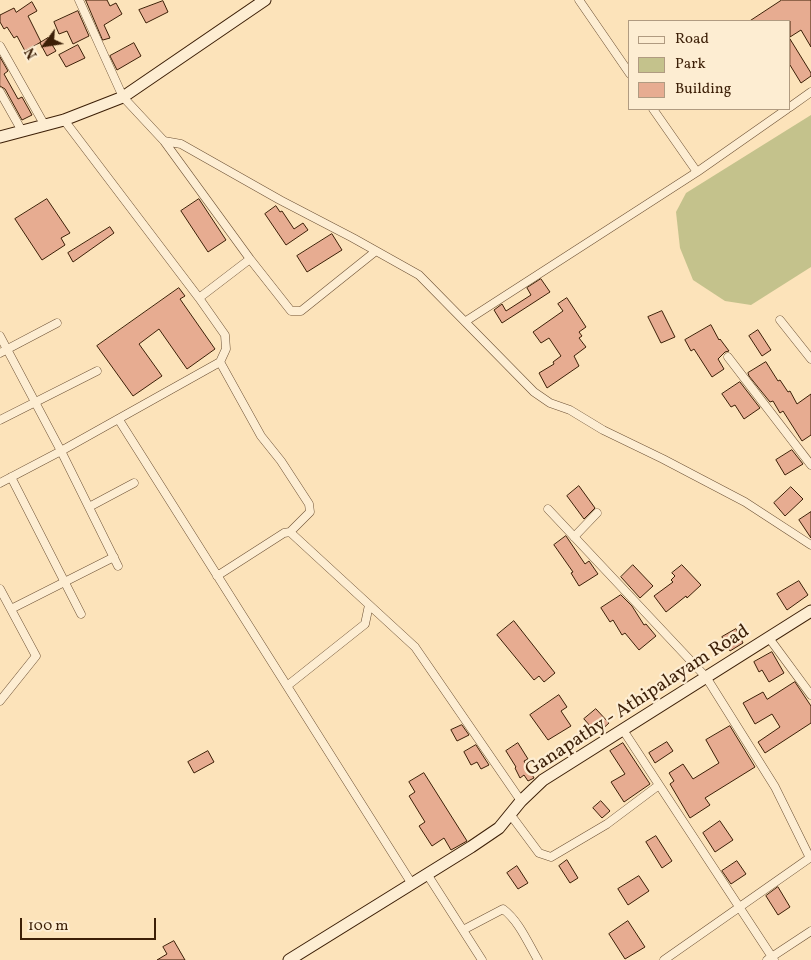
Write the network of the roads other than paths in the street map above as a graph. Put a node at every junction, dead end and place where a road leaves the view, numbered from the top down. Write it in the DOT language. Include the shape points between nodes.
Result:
graph roads {
  1 [pos="79,0"];
  2 [pos="265,0"];
  3 [pos="579,0"];
  4 [pos="0,46"];
  5 [pos="628,71"];
  6 [pos="0,92"];
  7 [pos="811,92"];
  8 [pos="123,96"];
  9 [pos="791,107"];
  10 [pos="654,110"];
  11 [pos="786,110"];
  12 [pos="64,120"];
  13 [pos="44,124"];
  14 [pos="22,131"];
  15 [pos="0,137"];
  16 [pos="164,141"];
  17 [pos="697,172"];
  18 [pos="376,251"];
  19 [pos="250,259"];
  20 [pos="198,298"];
  21 [pos="780,320"];
  22 [pos="466,321"];
  23 [pos="57,324"];
  24 [pos="0,336"];
  25 [pos="4,352"];
  26 [pos="728,357"];
  27 [pos="811,358"];
  28 [pos="220,362"];
  29 [pos="97,371"];
  30 [pos="34,401"];
  31 [pos="0,420"];
  32 [pos="119,420"];
  33 [pos="61,451"];
  34 [pos="811,465"];
  35 [pos="11,477"];
  36 [pos="0,483"];
  37 [pos="134,483"];
  38 [pos="89,507"];
  39 [pos="548,509"];
  40 [pos="598,513"];
  41 [pos="290,532"];
  42 [pos="574,536"];
  43 [pos="811,545"];
  44 [pos="114,557"];
  45 [pos="118,566"];
  46 [pos="217,576"];
  47 [pos="64,582"];
  48 [pos="0,589"];
  49 [pos="369,605"];
  50 [pos="11,609"];
  51 [pos="811,611"];
  52 [pos="81,614"];
  53 [pos="769,638"];
  54 [pos="706,677"];
  55 [pos="287,686"];
  56 [pos="811,695"];
  57 [pos="0,701"];
  58 [pos="623,730"];
  59 [pos="659,785"];
  60 [pos="521,801"];
  61 [pos="510,814"];
  62 [pos="811,858"];
  63 [pos="428,874"];
  64 [pos="412,884"];
  65 [pos="740,907"];
  66 [pos="463,930"];
  67 [pos="811,931"];
  68 [pos="771,959"];
  69 [pos="289,960"];
  70 [pos="482,960"];
  71 [pos="538,960"];
  72 [pos="664,960"];
  1 -- 8 [label="street"];
  2 -- 8 [label="main road"];
  3 -- 5 [label="street"];
  4 -- 13 [label="street"];
  6 -- 14 [label="street"];
  7 -- 9 [label="street"];
  8 -- 12 [label="main road"];
  8 -- 16 [label="street"];
  10 -- 17 [label="street"];
  11 -- 17 [label="street"];
  12 -- 13 [label="main road"];
  12 -- 20 [label="street"];
  13 -- 14 [label="main road"];
  14 -- 15 [label="main road"];
  16 -- 18 [label="street" via="181,144"];
  16 -- 19 [label="street"];
  17 -- 22 [label="street"];
  18 -- 19 [label="street" via="301,311 291,311"];
  18 -- 22 [label="street" via="420,274"];
  19 -- 20 [label="street"];
  20 -- 28 [label="street" via="225,334 226,350"];
  21 -- 27 [label="street"];
  22 -- 43 [label="street" via="534,392 550,403 570,410 745,502"];
  23 -- 25 [label="street"];
  24 -- 25 [label="street"];
  25 -- 30 [label="street"];
  26 -- 34 [label="street"];
  28 -- 32 [label="street"];
  28 -- 41 [label="street" via="261,436 309,504 310,512"];
  29 -- 30 [label="street"];
  30 -- 31 [label="street"];
  30 -- 33 [label="street"];
  32 -- 33 [label="street"];
  32 -- 46 [label="street"];
  33 -- 35 [label="street"];
  33 -- 38 [label="street"];
  35 -- 36 [label="street"];
  35 -- 47 [label="street"];
  37 -- 38 [label="street"];
  38 -- 44 [label="street"];
  39 -- 42 [label="street"];
  40 -- 42 [label="street"];
  41 -- 46 [label="street"];
  41 -- 49 [label="street"];
  42 -- 54 [label="street"];
  44 -- 45 [label="street"];
  44 -- 47 [label="street"];
  46 -- 55 [label="street"];
  47 -- 50 [label="street"];
  47 -- 52 [label="street"];
  48 -- 50 [label="street"];
  49 -- 55 [label="street" via="365,624"];
  49 -- 60 [label="street" via="415,647"];
  50 -- 57 [label="street" via="36,656"];
  51 -- 53 [label="main road, Ganapathy - Athipalayam Road"];
  53 -- 54 [label="main road, Ganapathy - Athipalayam Road"];
  53 -- 56 [label="street"];
  54 -- 58 [label="main road, Ganapathy - Athipalayam Road"];
  54 -- 62 [label="street" via="775,787"];
  55 -- 64 [label="street"];
  58 -- 59 [label="street"];
  58 -- 60 [label="main road, Ganapathy - Athipalayam Road" via="543,780"];
  59 -- 61 [label="street" via="607,824 551,857 540,853"];
  59 -- 65 [label="street"];
  60 -- 61 [label="main road, Ganapathy - Athipalayam Road"];
  61 -- 63 [label="main road, Ganapathy - Athipalayam Road" via="499,828"];
  62 -- 65 [label="street"];
  63 -- 64 [label="main road, Ganapathy - Athipalayam Road"];
  63 -- 66 [label="street"];
  64 -- 69 [label="main road, Ganapathy - Athipalayam Road"];
  65 -- 68 [label="street"];
  65 -- 72 [label="street"];
  66 -- 70 [label="street"];
  66 -- 71 [label="street" via="503,909 517,924"];
  67 -- 68 [label="street"];
}
